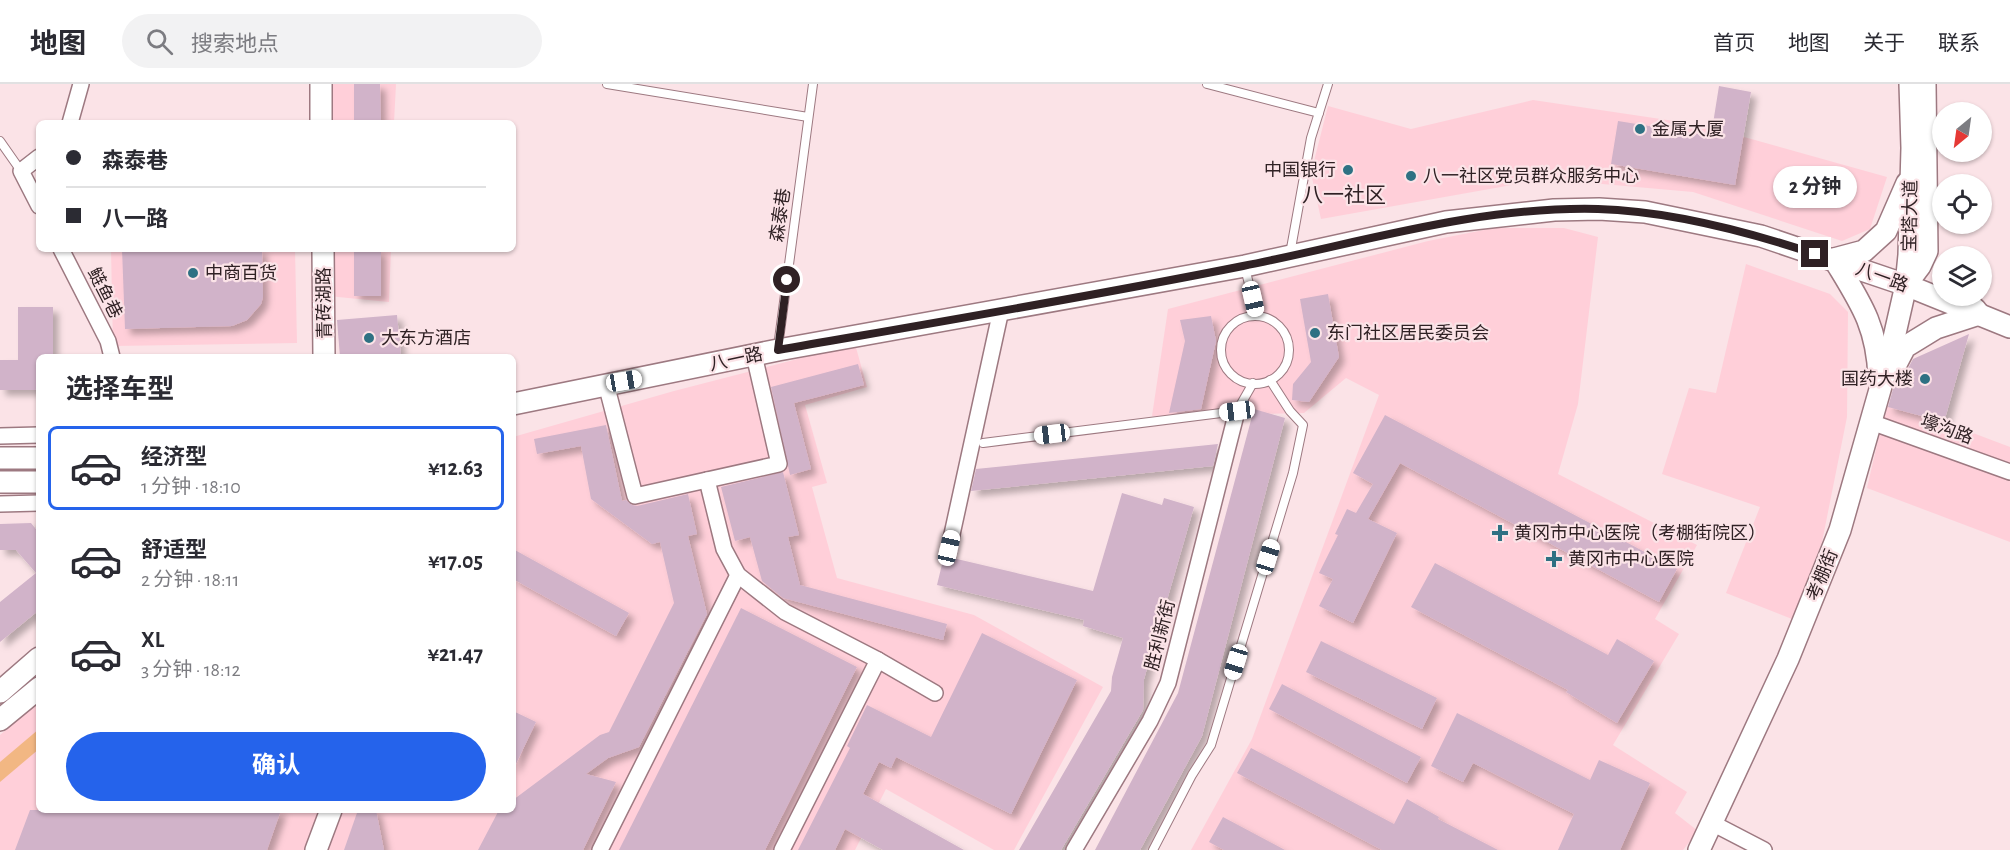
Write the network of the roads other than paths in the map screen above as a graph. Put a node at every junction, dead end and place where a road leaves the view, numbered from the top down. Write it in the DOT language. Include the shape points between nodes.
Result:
graph roads {
  1 [pos="81,84"];
  2 [pos="321,84"];
  3 [pos="607,84"];
  4 [pos="813,84"];
  5 [pos="1207,84"];
  6 [pos="1328,84"];
  7 [pos="1910,84"];
  8 [pos="1925,84"];
  9 [pos="1319,113"];
  10 [pos="808,117"];
  11 [pos="71,120"];
  12 [pos="321,120"];
  13 [pos="0,141"];
  14 [pos="36,159"];
  15 [pos="21,171"];
  16 [pos="1911,176"];
  17 [pos="36,200"];
  18 [pos="1927,204"];
  19 [pos="1940,246"];
  20 [pos="63,252"];
  21 [pos="323,252"];
  22 [pos="1290,255"];
  23 [pos="1834,260"];
  24 [pos="1245,266"];
  25 [pos="1906,285"];
  26 [pos="1973,306"];
  27 [pos="1001,310"];
  28 [pos="1979,314"];
  29 [pos="1257,316"];
  30 [pos="2010,327"];
  31 [pos="778,350"];
  32 [pos="322,351"];
  33 [pos="111,354"];
  34 [pos="754,355"];
  35 [pos="1270,380"];
  36 [pos="1252,383"];
  37 [pos="606,384"];
  38 [pos="1879,393"];
  39 [pos="516,403"];
  40 [pos="1237,411"];
  41 [pos="1871,422"];
  42 [pos="36,435"];
  43 [pos="0,436"];
  44 [pos="983,443"];
  45 [pos="0,458"];
  46 [pos="36,458"];
  47 [pos="2010,472"];
  48 [pos="707,480"];
  49 [pos="0,482"];
  50 [pos="36,482"];
  51 [pos="36,503"];
  52 [pos="0,504"];
  53 [pos="949,548"];
  54 [pos="738,575"];
  55 [pos="878,660"];
  56 [pos="36,661"];
  57 [pos="36,690"];
  58 [pos="0,692"];
  59 [pos="935,693"];
  60 [pos="0,720"];
  61 [pos="330,813"];
  62 [pos="1712,823"];
  63 [pos="315,850"];
  64 [pos="600,850"];
  65 [pos="782,850"];
  66 [pos="1074,850"];
  67 [pos="1153,850"];
  68 [pos="1699,850"];
  69 [pos="1764,850"];
  1 -- 11 [label="street"];
  2 -- 12 [label="main road"];
  3 -- 10 [label="lane"];
  4 -- 10 [label="lane, 森泰巷"];
  5 -- 9 [label="lane"];
  6 -- 9 [label="lane"];
  7 -- 16 [label="main road, 宝塔大道"];
  8 -- 18 [label="main road, 宝塔大道"];
  9 -- 22 [label="lane"];
  10 -- 31 [label="lane, 森泰巷"];
  13 -- 15 [label="lane"];
  14 -- 15 [label="street"];
  15 -- 17 [label="street"];
  16 -- 23 [label="main road" via="1886,231 1864,250"];
  16 -- 25 [label="main road, 宝塔大道"];
  18 -- 19 [label="main road"];
  18 -- 25 [label="main road, 宝塔大道" via="1927,251"];
  20 -- 33 [label="street, 鲢鱼巷"];
  21 -- 32 [label="main road, 青砖湖路"];
  22 -- 23 [label="main road, 八一路" via="1446,222 1599,209 1645,212 1761,236"];
  22 -- 24 [label="main road, 八一路"];
  23 -- 25 [label="main road, 八一路"];
  23 -- 38 [label="main road" via="1870,322 1878,354"];
  24 -- 27 [label="main road, 八一路"];
  24 -- 29 [label="lane"];
  25 -- 28 [label="main road, 八一路"];
  25 -- 38 [label="main road, 考棚街"];
  26 -- 28 [label="main road"];
  27 -- 31 [label="main road, 八一路"];
  27 -- 53 [label="street"];
  28 -- 30 [label="main road, 八一路"];
  28 -- 38 [label="main road" via="1936,328 1905,347"];
  29 -- 35 [label="lane" via="1280,327 1288,343 1287,360"];
  29 -- 36 [label="lane" via="1232,324 1221,348 1229,372"];
  31 -- 34 [label="main road, 八一路"];
  34 -- 37 [label="main road, 八一路"];
  34 -- 48 [label="street" via="779,464"];
  35 -- 36 [label="lane"];
  35 -- 67 [label="lane" via="1303,425 1293,473 1211,745"];
  36 -- 40 [label="lane"];
  37 -- 39 [label="main road, 八一路"];
  37 -- 48 [label="street" via="635,496"];
  38 -- 41 [label="main road, 考棚街"];
  40 -- 44 [label="lane"];
  40 -- 66 [label="street, 胜利新街" via="1168,683"];
  41 -- 47 [label="street, 壕沟路"];
  41 -- 62 [label="main road, 考棚街" via="1840,530 1788,659"];
  42 -- 43 [label="street"];
  45 -- 46 [label="main road"];
  48 -- 54 [label="street" via="724,549"];
  49 -- 50 [label="main road"];
  51 -- 52 [label="street"];
  54 -- 55 [label="street" via="785,612"];
  54 -- 64 [label="street"];
  55 -- 59 [label="street"];
  55 -- 65 [label="street"];
  56 -- 58 [label="main road"];
  57 -- 60 [label="main road"];
  61 -- 63 [label="main road"];
  62 -- 68 [label="main road, 考棚街"];
  62 -- 69 [label="street"];
}
